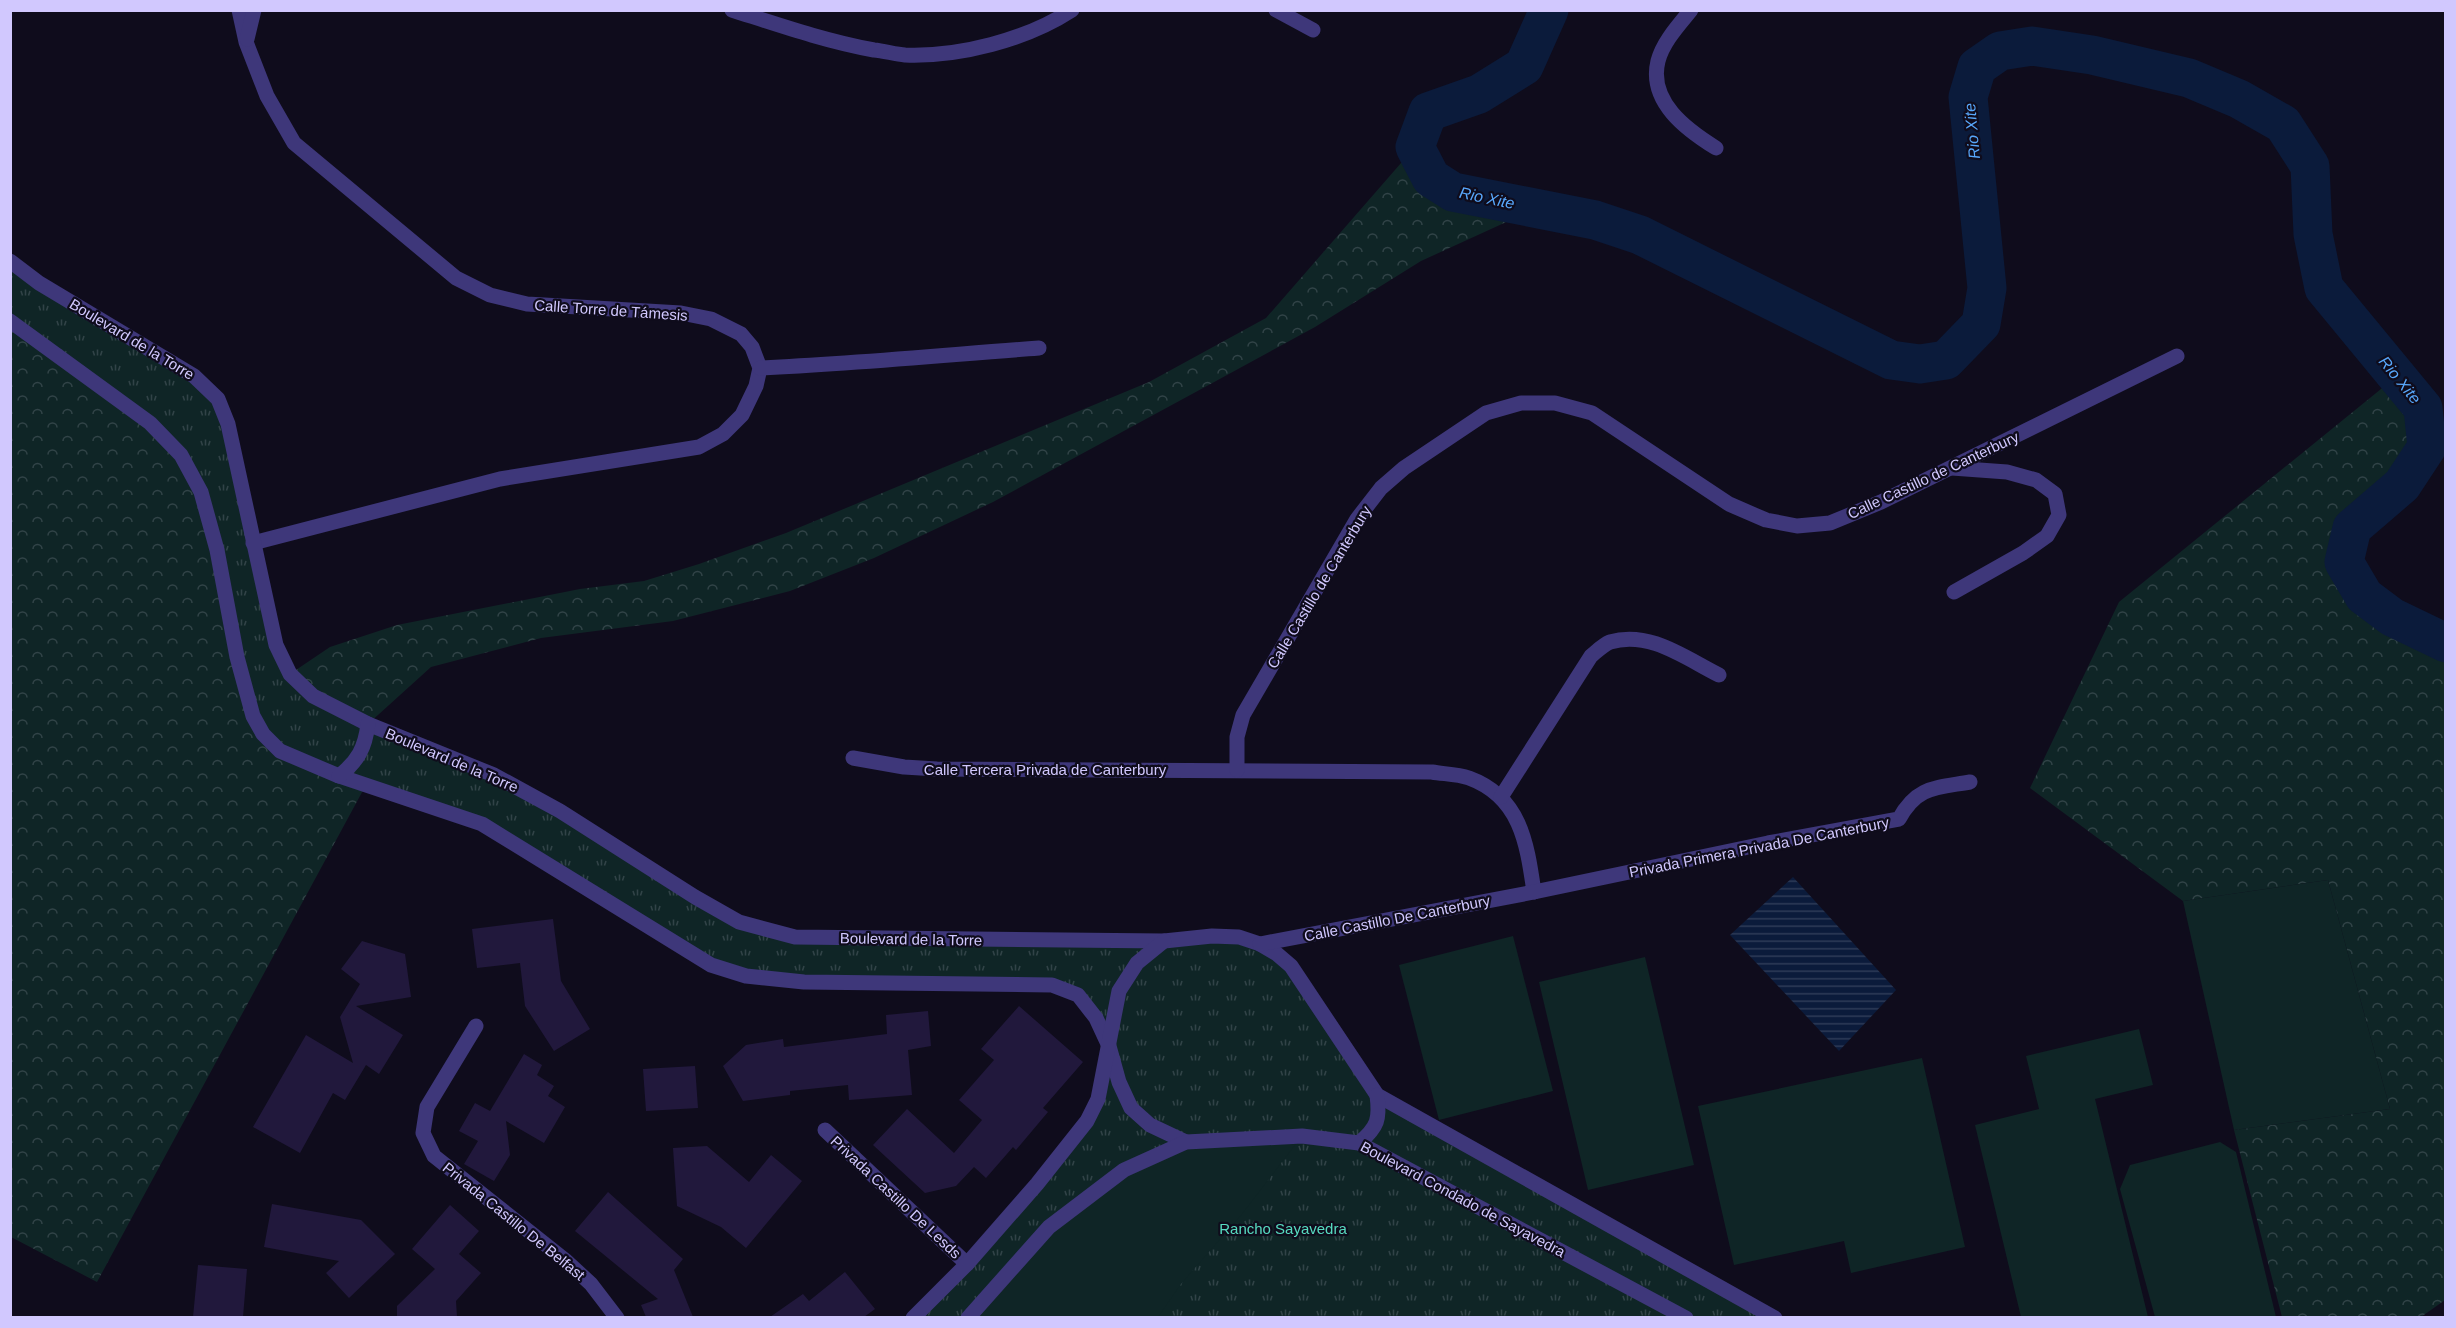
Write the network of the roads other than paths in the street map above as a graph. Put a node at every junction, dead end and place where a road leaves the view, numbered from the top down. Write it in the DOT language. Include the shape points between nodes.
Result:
graph roads {
  1 [pos="239,10"];
  2 [pos="254,10"];
  3 [pos="732,10"];
  4 [pos="1072,10"];
  5 [pos="1276,10"];
  6 [pos="1691,10"];
  7 [pos="1313,30"];
  8 [pos="246,42"];
  9 [pos="1716,148"];
  10 [pos="10,261"];
  11 [pos="10,321"];
  12 [pos="1039,348"];
  13 [pos="2177,356"];
  14 [pos="760,368"];
  15 [pos="1952,468"];
  16 [pos="253,543"];
  17 [pos="1954,592"];
  18 [pos="1719,675"];
  19 [pos="368,724"];
  20 [pos="853,758"];
  21 [pos="1237,770"];
  22 [pos="339,776"];
  23 [pos="1970,782"];
  24 [pos="1501,797"];
  25 [pos="1534,892"];
  26 [pos="1164,941"];
  27 [pos="1260,944"];
  28 [pos="476,1026"];
  29 [pos="1109,1046"];
  30 [pos="1377,1095"];
  31 [pos="825,1130"];
  32 [pos="1186,1142"];
  33 [pos="1359,1143"];
  34 [pos="967,1264"];
  35 [pos="617,1317"];
  36 [pos="913,1317"];
  37 [pos="968,1317"];
  38 [pos="1686,1317"];
  39 [pos="1776,1317"];
  1 -- 8 [label="street"];
  2 -- 8 [label="street"];
  3 -- 4 [label="street" via="842,44 905,55 960,51 1015,38"];
  5 -- 7 [label="street"];
  6 -- 9 [label="street" via="1668,38 1658,62 1658,88 1672,115"];
  8 -- 14 [label="street, Calle Torre de Támesis" via="267,96 294,142 456,278 490,295 527,304 681,313 711,319 741,334 752,347"];
  10 -- 16 [label="street, Boulevard de la Torre" via="39,283 194,376 218,399 228,424"];
  11 -- 22 [label="street" via="150,423 182,455 201,492 217,550 237,657 253,716 263,734 280,751"];
  12 -- 14 [label="street" via="916,360"];
  13 -- 15 [label="street, Calle Castillo de Canterbury"];
  14 -- 16 [label="street" via="756,386 741,415 723,434 699,447 500,479"];
  15 -- 17 [label="street" via="2007,472 2036,480 2055,494 2059,515 2047,536"];
  15 -- 21 [label="street, Calle Castillo de Canterbury" via="1830,523 1797,526 1767,520 1729,504 1592,413 1555,403 1521,403 1486,413 1404,468 1381,488 1357,519 1243,715"];
  16 -- 19 [label="street, Boulevard de la Torre" via="276,645 290,674 313,696"];
  18 -- 24 [label="street" via="1651,641 1630,638 1608,643 1591,656"];
  19 -- 22 [label="street" via="362,753"];
  19 -- 26 [label="street, Boulevard de la Torre" via="494,775 560,811 739,922 795,938"];
  20 -- 21 [label="street, Calle Tercera Privada de Canterbury" via="937,769"];
  21 -- 24 [label="street" via="1432,772 1469,778"];
  22 -- 29 [label="street" via="482,824 711,965 746,976 804,982 1052,985 1078,995 1096,1018"];
  23 -- 25 [label="street, Privada Primera Privada De Canterbury" via="1919,793 1899,819"];
  24 -- 25 [label="street" via="1518,820"];
  25 -- 27 [label="street, Calle Castillo De Canterbury"];
  26 -- 27 [label="street" via="1212,936 1239,937"];
  26 -- 29 [label="street" via="1137,963 1119,991"];
  27 -- 30 [label="street" via="1291,966"];
  28 -- 35 [label="street, Privada Castillo De Belfast" via="427,1107 423,1133 434,1156 565,1260 591,1284"];
  29 -- 32 [label="street" via="1131,1108 1150,1125"];
  29 -- 34 [label="street" via="1098,1099 1087,1122"];
  30 -- 33 [label="street" via="1379,1113 1373,1131"];
  30 -- 39 [label="street"];
  31 -- 34 [label="street, Privada Castillo De Lesds"];
  32 -- 33 [label="street, Boulevard Condado de Sayavedra" via="1302,1137"];
  32 -- 37 [label="street, Boulevard Condado de Sayavedra" via="1124,1170 1049,1227"];
  33 -- 38 [label="street, Boulevard Condado de Sayavedra"];
  34 -- 36 [label="street"];
}
